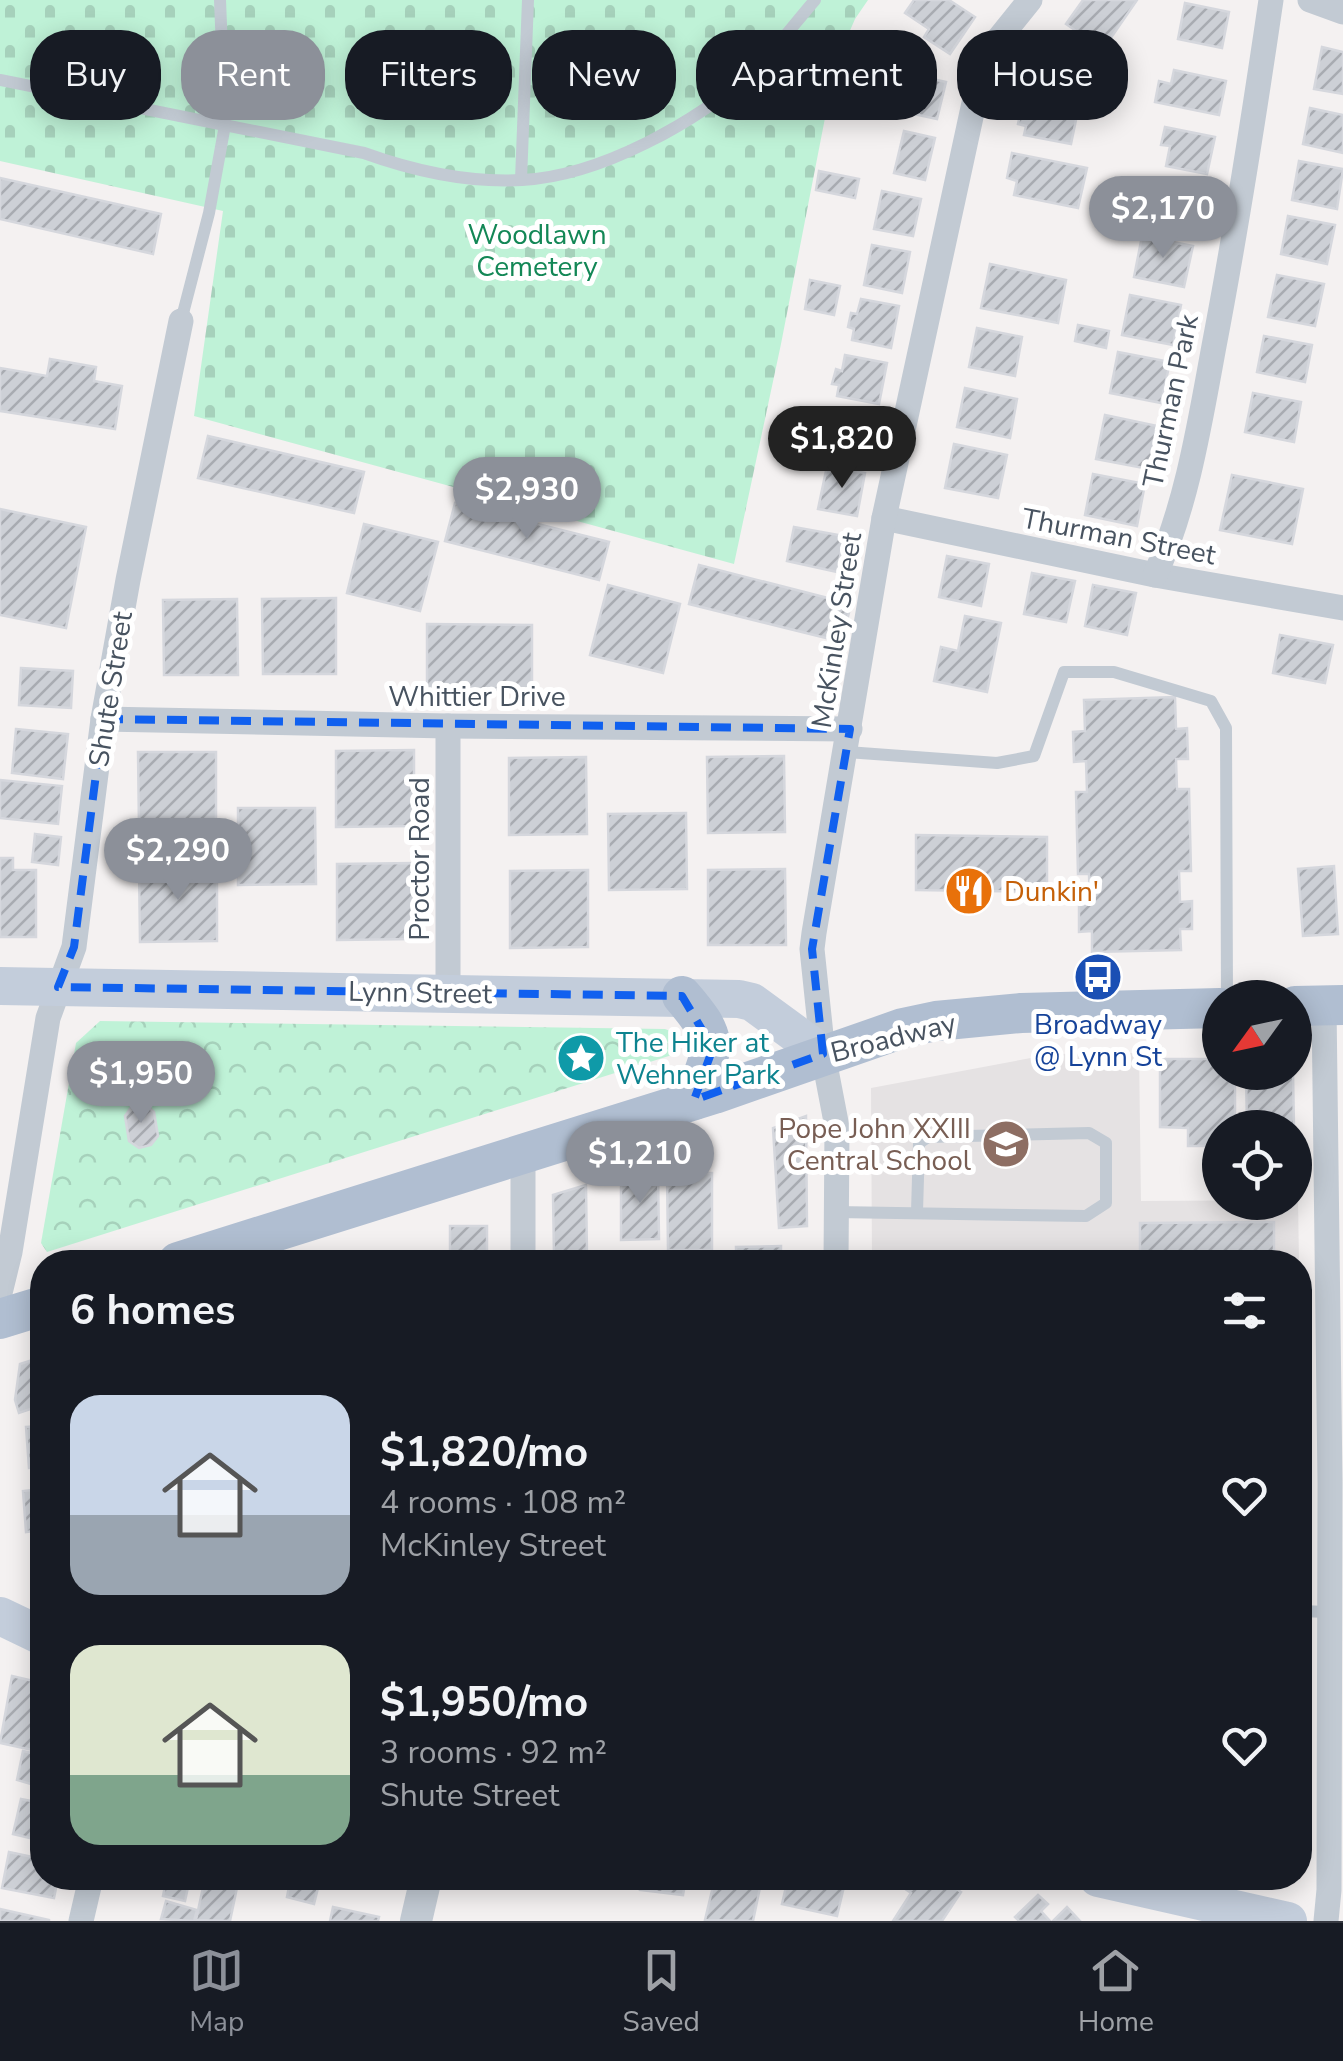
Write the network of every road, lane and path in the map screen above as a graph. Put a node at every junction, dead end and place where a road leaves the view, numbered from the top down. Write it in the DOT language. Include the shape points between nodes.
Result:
graph roads {
  1 [pos="219,0"];
  2 [pos="528,0"];
  3 [pos="814,0"];
  4 [pos="1030,0"];
  5 [pos="1271,0"];
  6 [pos="1310,0"];
  7 [pos="1343,12"];
  8 [pos="0,80"];
  9 [pos="224,124"];
  10 [pos="521,180"];
  11 [pos="181,321"];
  12 [pos="884,518"];
  13 [pos="1155,575"];
  14 [pos="1343,608"];
  15 [pos="104,719"];
  16 [pos="448,726"];
  17 [pos="848,741"];
  18 [pos="1227,980"];
  19 [pos="0,986"];
  20 [pos="58,988"];
  21 [pos="448,992"];
  22 [pos="682,996"];
  23 [pos="1320,1006"];
  24 [pos="1202,1008"];
  25 [pos="822,1054"];
  26 [pos="694,1100"];
  27 [pos="523,1154"];
  28 [pos="836,1212"];
  29 [pos="917,1212"];
  30 [pos="254,1250"];
  31 [pos="523,1250"];
  32 [pos="836,1250"];
  33 [pos="0,1292"];
  34 [pos="30,1310"];
  35 [pos="0,1320"];
  36 [pos="1312,1611"];
  37 [pos="1328,1612"];
  38 [pos="0,1616"];
  39 [pos="30,1630"];
  40 [pos="88,1890"];
  41 [pos="423,1890"];
  42 [pos="1130,1890"];
  43 [pos="1183,1910"];
  44 [pos="81,1921"];
  45 [pos="416,1921"];
  46 [pos="1288,1921"];
  47 [pos="1326,1921"];
  1 -- 9 [label="lane"];
  2 -- 10 [label="lane"];
  3 -- 10 [label="lane" via="756,68 704,111 650,142"];
  4 -- 12 [label="street, McKinley Street" via="984,57"];
  5 -- 13 [label="street, Thurman Park" via="1202,409"];
  6 -- 7 [label="street"];
  8 -- 9 [label="lane"];
  9 -- 10 [label="lane" via="413,170"];
  9 -- 11 [label="lane"];
  11 -- 15 [label="street, Shute Street"];
  12 -- 13 [label="street, Thurman Street"];
  12 -- 17 [label="street, McKinley Street"];
  13 -- 14 [label="street, Thurman Street"];
  15 -- 16 [label="street, Whittier Drive"];
  15 -- 20 [label="street, Shute Street" via="74,948"];
  16 -- 17 [label="street, Whittier Drive"];
  16 -- 21 [label="street, Proctor Road"];
  17 -- 18 [label="lane" via="997,763 1034,756 1064,672 1114,672 1211,702 1226,728"];
  17 -- 25 [label="street, McKinley Street" via="812,949"];
  19 -- 20 [label="main road, Lynn Street"];
  20 -- 21 [label="main road, Lynn Street"];
  20 -- 33 [label="street, Shute Street"];
  21 -- 22 [label="main road, Lynn Street"];
  22 -- 25 [label="main road, Lynn Street" via="752,1002"];
  22 -- 26 [label="main road" via="703,1019 713,1047"];
  23 -- 37 [label="street"];
  24 -- 25 [label="main road, Broadway" via="936,1020"];
  25 -- 26 [label="main road, Broadway"];
  25 -- 28 [label="street, McKinley Street" via="837,1127"];
  26 -- 27 [label="main road, Broadway"];
  27 -- 30 [label="main road, Broadway"];
  27 -- 31 [label="street"];
  28 -- 29 [label="lane"];
  28 -- 32 [label="street, McKinley Street"];
  29 -- 29 [label="lane" via="1086,1216 1106,1203 1106,1143 1089,1133 928,1138 919,1143"];
  34 -- 35 [label="main road"];
  36 -- 37 [label="lane"];
  37 -- 47 [label="street"];
  38 -- 39 [label="main road"];
  40 -- 44 [label="street"];
  41 -- 45 [label="street"];
  42 -- 43 [label="main road"];
  43 -- 46 [label="main road"];
}
